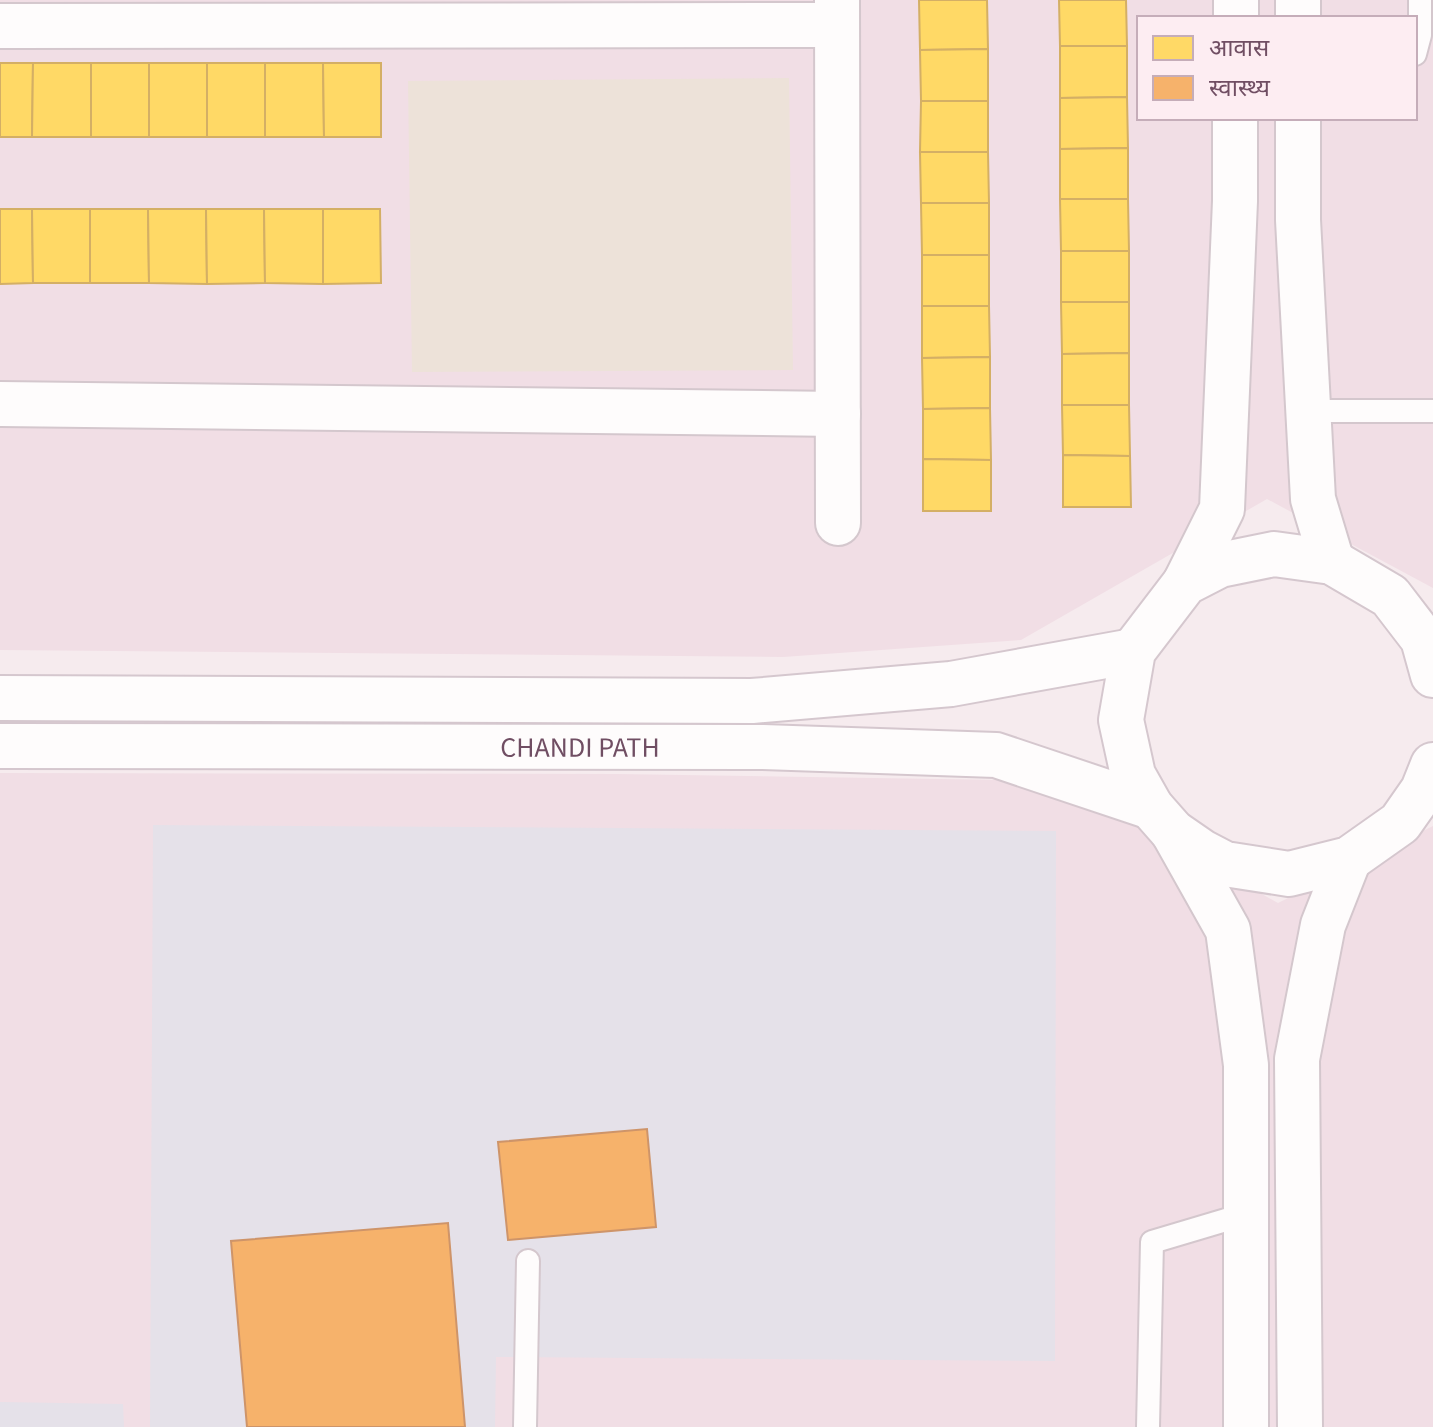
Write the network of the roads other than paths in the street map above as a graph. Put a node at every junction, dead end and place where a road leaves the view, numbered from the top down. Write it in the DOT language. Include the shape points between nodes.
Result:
graph roads {
  1 [pos="1420,0"];
  2 [pos="837,13"];
  3 [pos="0,26"];
  4 [pos="1417,46"];
  5 [pos="1235,120"];
  6 [pos="1298,120"];
  7 [pos="0,404"];
  8 [pos="1308,411"];
  9 [pos="1433,411"];
  10 [pos="838,414"];
  11 [pos="838,523"];
  12 [pos="1332,562"];
  13 [pos="1185,583"];
  14 [pos="1133,651"];
  15 [pos="1430,652"];
  16 [pos="0,698"];
  17 [pos="0,746"];
  18 [pos="1430,781"];
  19 [pos="1162,819"];
  20 [pos="1349,859"];
  21 [pos="1246,1214"];
  22 [pos="528,1261"];
  23 [pos="525,1427"];
  24 [pos="1148,1427"];
  25 [pos="1246,1427"];
  26 [pos="1300,1427"];
  1 -- 4 [label="lane"];
  2 -- 3 [label="street"];
  2 -- 10 [label="street"];
  5 -- 13 [label="street" via="1222,509"];
  6 -- 8 [label="street"];
  7 -- 10 [label="street"];
  8 -- 9 [label="lane"];
  8 -- 12 [label="street" via="1313,499"];
  10 -- 11 [label="street"];
  12 -- 13 [label="street" via="1274,554 1220,565"];
  12 -- 15 [label="street" via="1390,596"];
  13 -- 14 [label="street"];
  14 -- 16 [label="street, CHANDI PATH" via="951,684 752,701"];
  14 -- 19 [label="street" via="1121,720 1133,775"];
  17 -- 19 [label="street, CHANDI PATH" via="763,747 996,755"];
  18 -- 20 [label="street" via="1400,823"];
  19 -- 20 [label="street" via="1225,864 1289,874"];
  19 -- 21 [label="street" via="1228,930 1246,1065"];
  20 -- 26 [label="street" via="1323,925 1297,1059"];
  21 -- 24 [label="lane" via="1152,1242"];
  21 -- 25 [label="street"];
  22 -- 23 [label="lane"];
}
